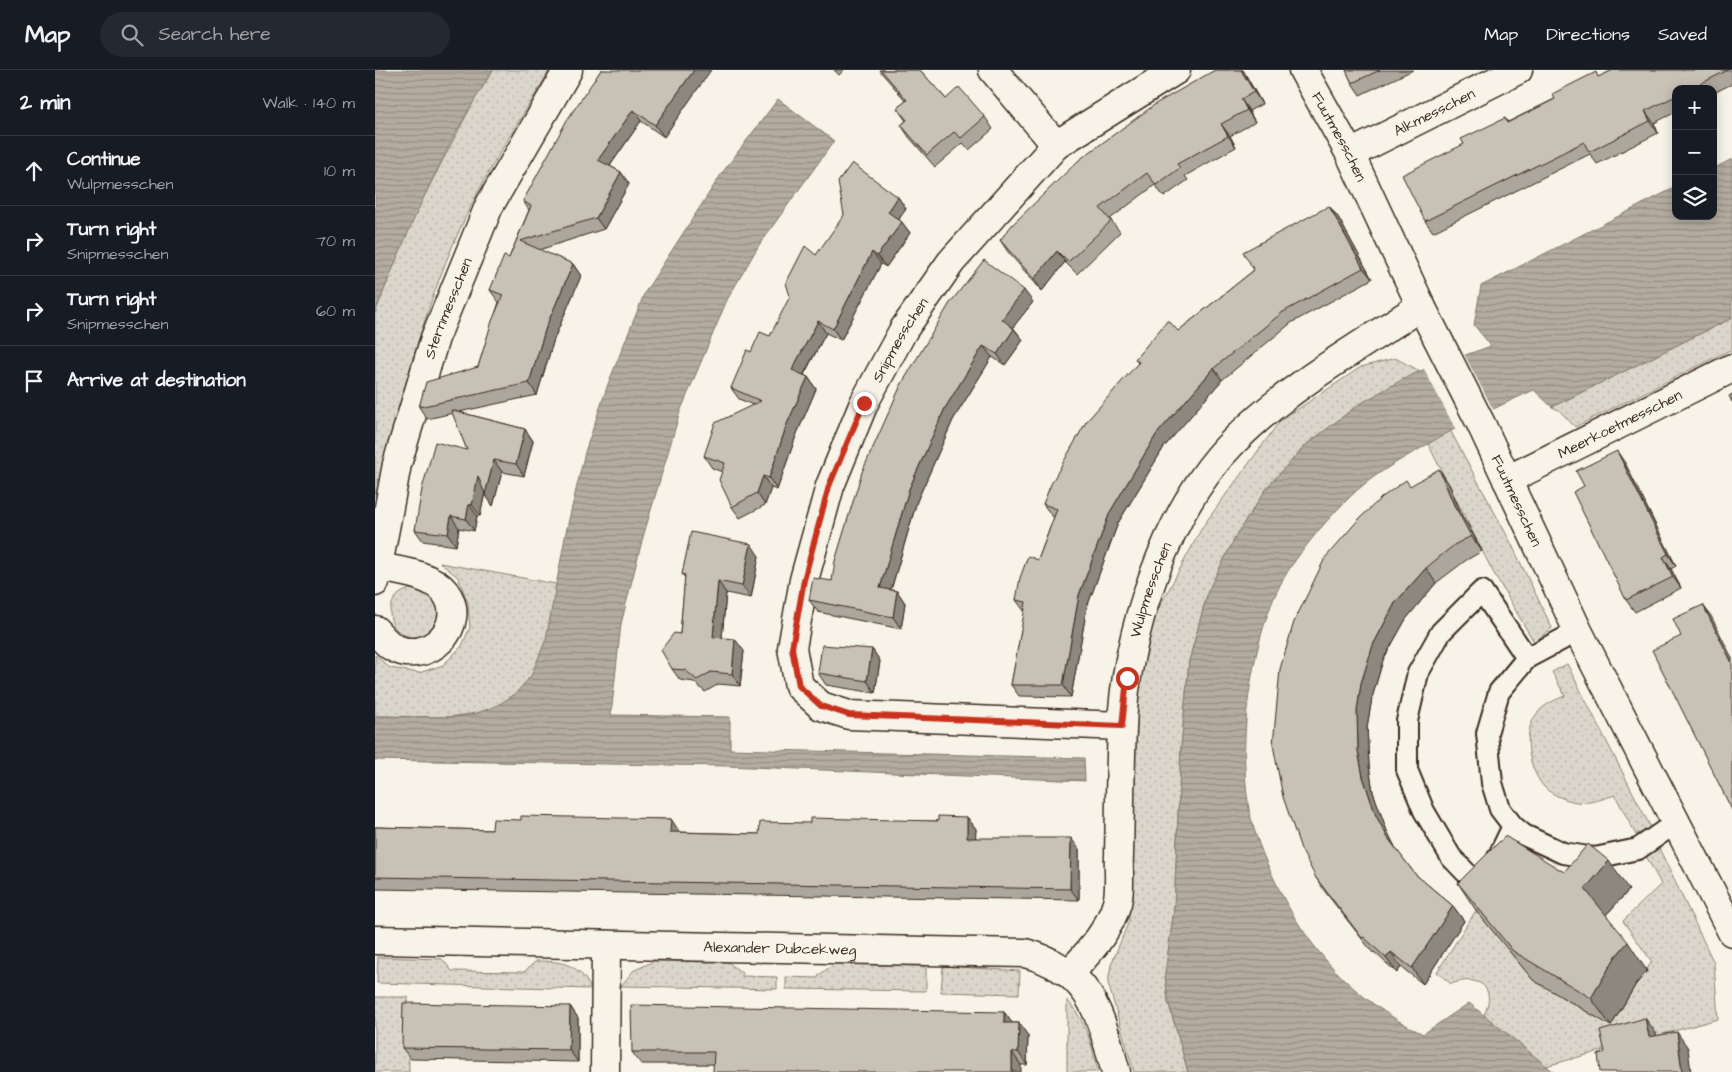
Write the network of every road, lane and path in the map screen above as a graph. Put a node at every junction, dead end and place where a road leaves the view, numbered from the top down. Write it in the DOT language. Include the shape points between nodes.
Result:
graph roads {
  1 [pos="568,70"];
  2 [pos="993,70"];
  3 [pos="1176,70"];
  4 [pos="1303,70"];
  5 [pos="1518,70"];
  6 [pos="1056,145"];
  7 [pos="1350,154"];
  8 [pos="1421,306"];
  9 [pos="1732,368"];
  10 [pos="1507,480"];
  11 [pos="376,574"];
  12 [pos="375,630"];
  13 [pos="1578,631"];
  14 [pos="1527,658"];
  15 [pos="1122,726"];
  16 [pos="1677,822"];
  17 [pos="1513,826"];
  18 [pos="1732,932"];
  19 [pos="375,940"];
  20 [pos="606,945"];
  21 [pos="1070,973"];
  22 [pos="605,1072"];
  23 [pos="1116,1072"];
  1 -- 11 [label="street, Sternmesschen" via="489,206 435,338 397,464"];
  2 -- 6 [label="street"];
  3 -- 6 [label="street, Snipmesschen"];
  4 -- 7 [label="street, Fuutmesschen"];
  5 -- 7 [label="street, Alkmesschen"];
  6 -- 15 [label="street, Snipmesschen" via="951,262 904,329 864,403 829,486 804,580 792,648 799,686 821,706 849,715"];
  7 -- 8 [label="street, Fuutmesschen"];
  8 -- 10 [label="street, Fuutmesschen"];
  8 -- 15 [label="street, Wulpmesschen" via="1309,380 1234,441 1214,464 1189,501 1140,613 1132,643"];
  9 -- 10 [label="street, Meerkoetmesschen"];
  10 -- 13 [label="street, Fuutmesschen"];
  11 -- 12 [label="street, Sternmesschen" via="403,571 432,582 445,592 453,614 444,638 430,650 412,652 392,646"];
  13 -- 14 [label="lane"];
  13 -- 16 [label="street, Fuutmesschen"];
  14 -- 17 [label="lane" via="1499,692 1487,733 1492,783 1500,809"];
  14 -- 17 [label="lane" via="1482,591 1441,632 1418,673 1407,721 1407,770 1424,812 1451,857 1474,880 1491,872"];
  15 -- 21 [label="street, Wulpmesschen" via="1118,902 1097,943"];
  16 -- 17 [label="lane" via="1638,849 1595,858 1563,853"];
  16 -- 18 [label="street, Fuutmesschen"];
  19 -- 20 [label="street, Alexander Dubcekweg"];
  20 -- 21 [label="street, Alexander Dubcekweg" via="1007,951 1042,958"];
  20 -- 22 [label="street"];
  21 -- 23 [label="street, Alexander Dubcekweg" via="1094,1002"];
}
